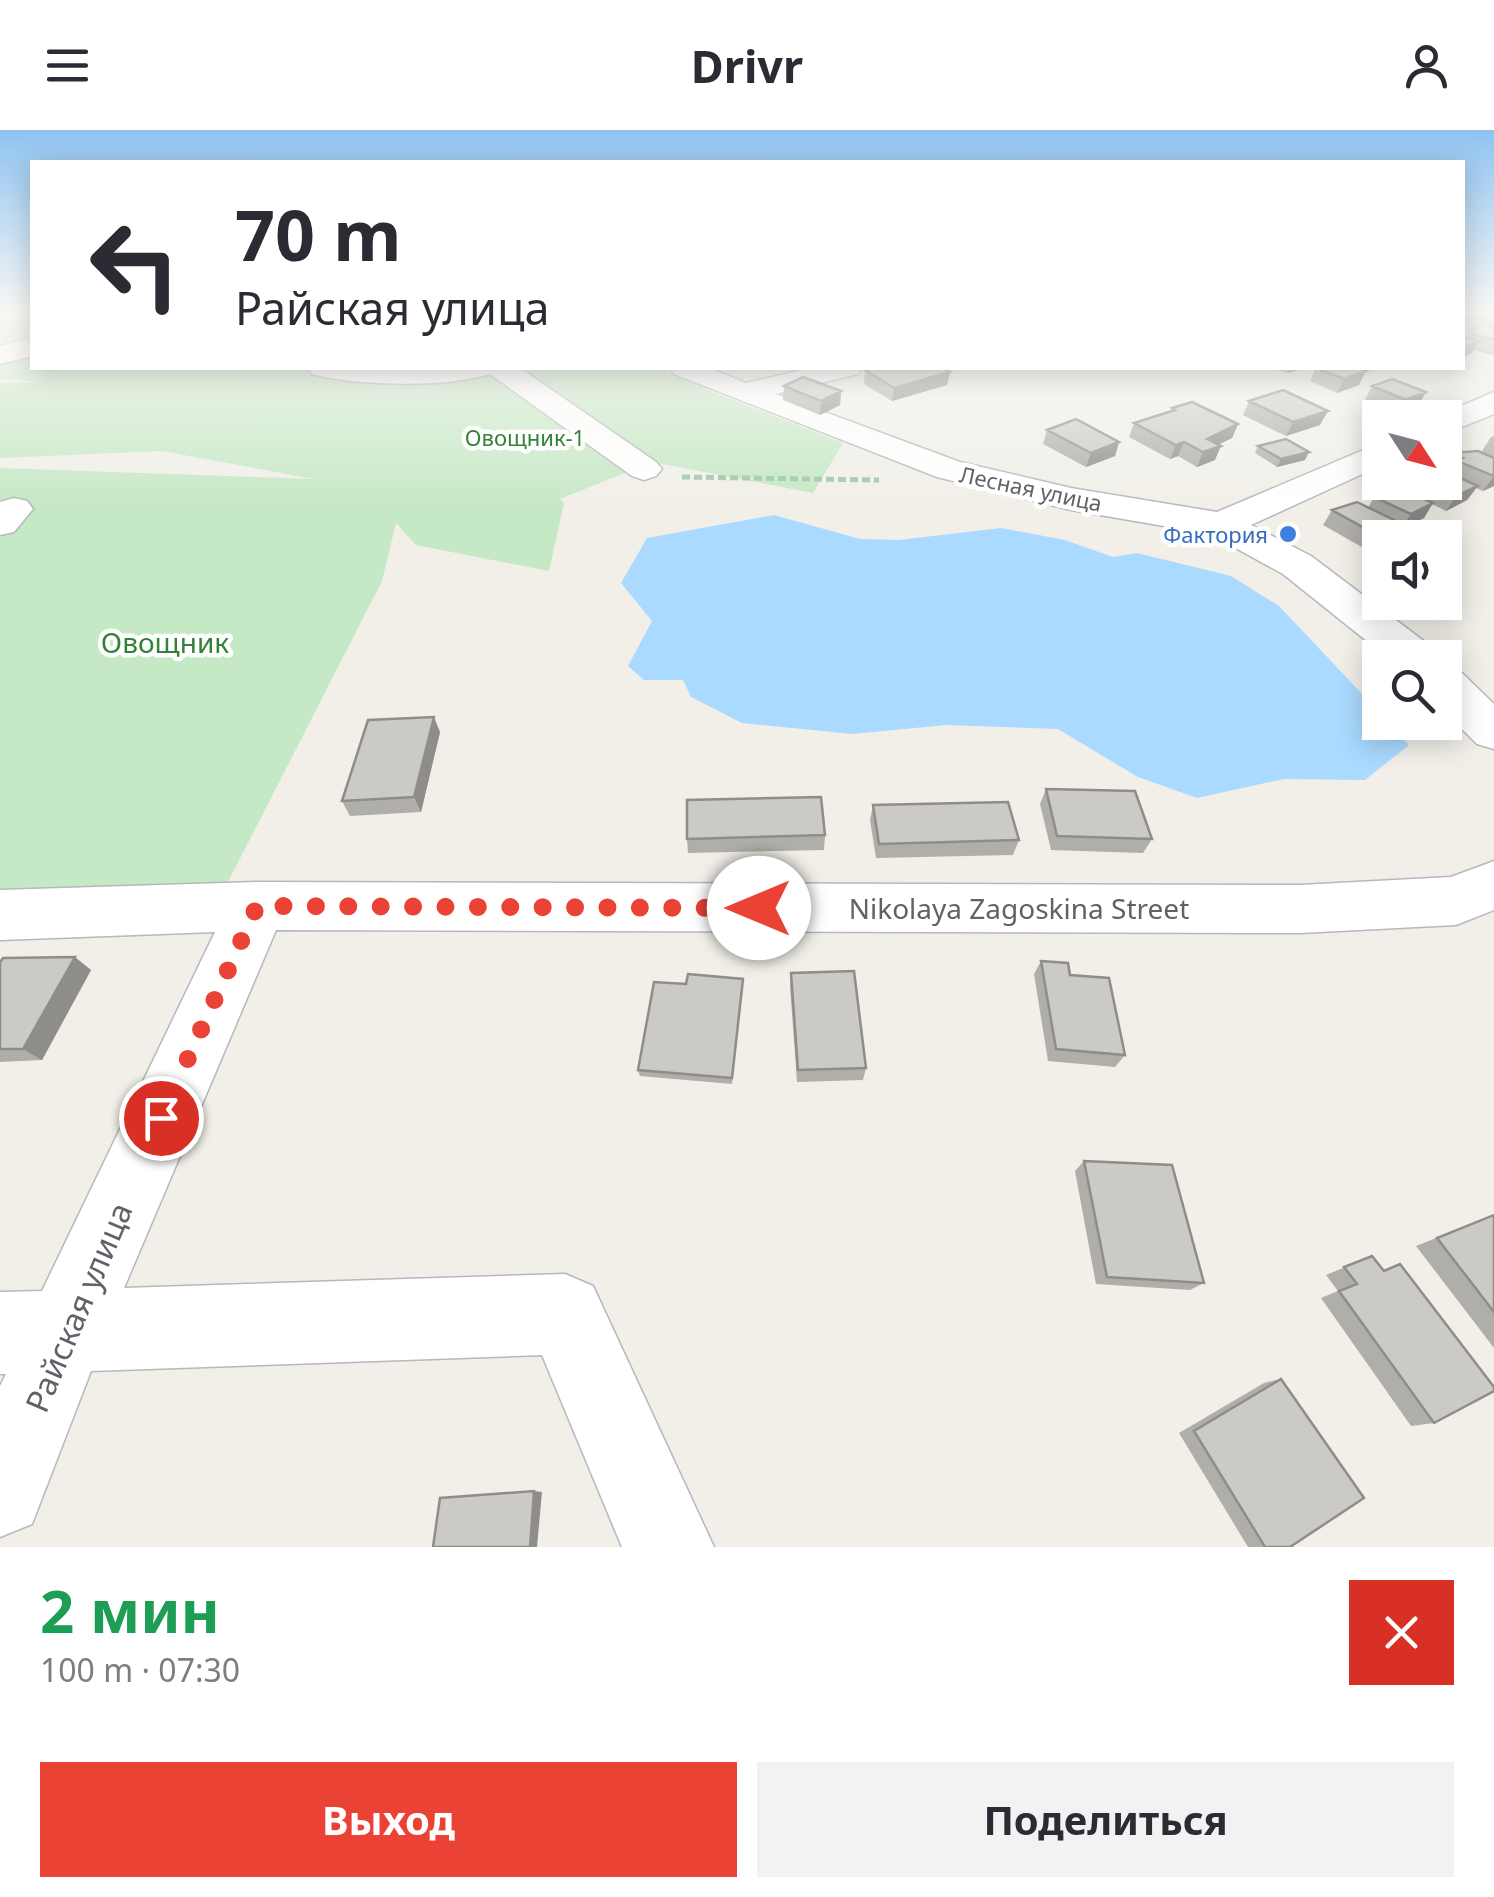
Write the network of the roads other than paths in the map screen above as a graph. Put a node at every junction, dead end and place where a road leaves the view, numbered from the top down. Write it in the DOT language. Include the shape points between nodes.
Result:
graph roads {
  1 [pos="514,377"];
  2 [pos="706,377"];
  3 [pos="808,377"];
  4 [pos="743,393"];
  5 [pos="1494,402"];
  6 [pos="1462,416"];
  7 [pos="1362,461"];
  8 [pos="644,469"];
  9 [pos="1221,524"];
  10 [pos="1393,640"];
  11 [pos="1462,701"];
  12 [pos="1494,732"];
  13 [pos="1494,884"];
  14 [pos="257,906"];
  15 [pos="0,915"];
  16 [pos="32,1332"];
  17 [pos="0,1492"];
  18 [pos="668,1547"];
  1 -- 8 [label="street"];
  2 -- 4 [label="street, Лесная улица"];
  3 -- 4 [label="street"];
  4 -- 9 [label="street, Лесная улица" via="949,470"];
  5 -- 6 [label="street"];
  7 -- 9 [label="street"];
  9 -- 10 [label="street" via="1296,566"];
  11 -- 12 [label="street"];
  13 -- 14 [label="street, Nikolaya Zagoskina Street" via="1456,901 1300,910"];
  14 -- 15 [label="street, Nikolaya Zagoskina Street"];
  14 -- 16 [label="street, Райская улица"];
  16 -- 17 [label="street, Райская улица"];
  16 -- 18 [label="street" via="565,1314"];
}
